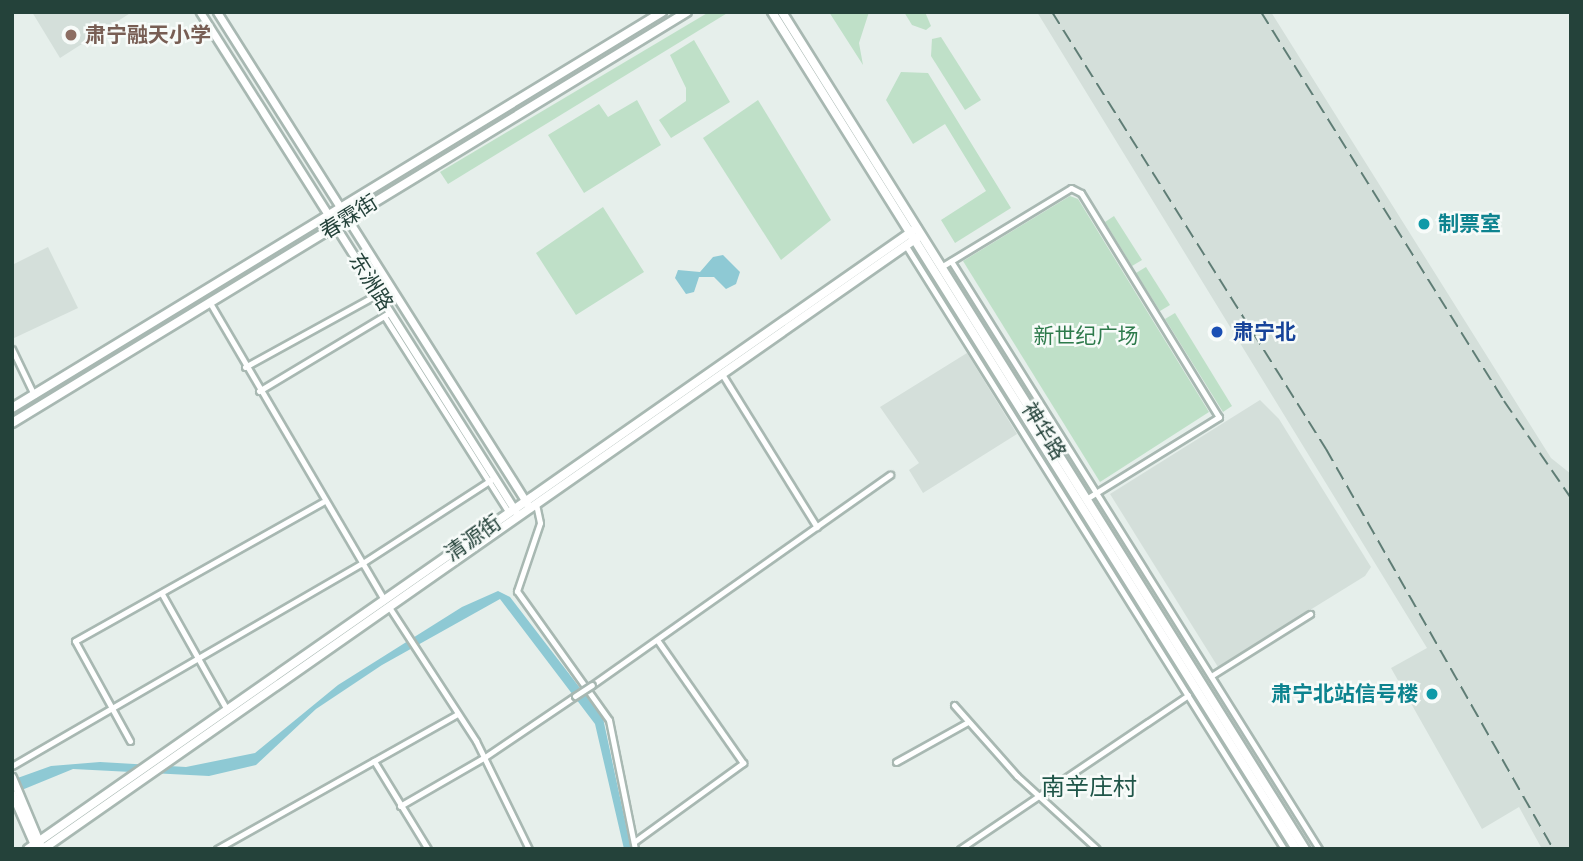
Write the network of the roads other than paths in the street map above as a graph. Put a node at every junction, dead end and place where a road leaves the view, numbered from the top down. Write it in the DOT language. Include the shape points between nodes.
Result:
graph roads {
  1 [pos="200,12"];
  2 [pos="217,12"];
  3 [pos="662,12"];
  4 [pos="687,12"];
  5 [pos="772,12"];
  6 [pos="782,12"];
  7 [pos="340,208"];
  8 [pos="329,215"];
  9 [pos="347,219"];
  10 [pos="335,226"];
  11 [pos="916,234"];
  12 [pos="906,246"];
  13 [pos="951,261"];
  14 [pos="941,267"];
  15 [pos="378,294"];
  16 [pos="210,303"];
  17 [pos="387,314"];
  18 [pos="12,349"];
  19 [pos="245,368"];
  20 [pos="722,374"];
  21 [pos="259,391"];
  22 [pos="34,395"];
  23 [pos="12,408"];
  24 [pos="12,423"];
  25 [pos="890,475"];
  26 [pos="491,480"];
  27 [pos="1096,493"];
  28 [pos="1086,499"];
  29 [pos="323,502"];
  30 [pos="530,505"];
  31 [pos="514,513"];
  32 [pos="817,527"];
  33 [pos="361,564"];
  34 [pos="162,594"];
  35 [pos="386,604"];
  36 [pos="1310,614"];
  37 [pos="658,641"];
  38 [pos="197,658"];
  39 [pos="1211,676"];
  40 [pos="1196,690"];
  41 [pos="1188,695"];
  42 [pos="954,705"];
  43 [pos="111,708"];
  44 [pos="227,710"];
  45 [pos="458,714"];
  46 [pos="968,722"];
  47 [pos="130,741"];
  48 [pos="485,757"];
  49 [pos="374,761"];
  50 [pos="896,762"];
  51 [pos="12,766"];
  52 [pos="12,777"];
  53 [pos="1038,796"];
  54 [pos="16,797"];
  55 [pos="400,806"];
  56 [pos="634,845"];
  57 [pos="38,847"];
  58 [pos="225,847"];
  59 [pos="217,849"];
  60 [pos="428,849"];
  61 [pos="529,849"];
  62 [pos="960,849"];
  63 [pos="1097,849"];
  64 [pos="1283,849"];
  65 [pos="1296,849"];
  66 [pos="1305,849"];
  67 [pos="1319,849"];
  1 -- 8 [label="street, 东洲路"];
  2 -- 7 [label="street, 东洲路"];
  3 -- 7 [label="main road, 春霖街"];
  4 -- 9 [label="main road, 春霖街"];
  5 -- 11 [label="main road, 神华路"];
  6 -- 11 [label="main road, 神华路"];
  7 -- 8 [label="main road, 春霖街"];
  7 -- 9 [label="street, 东洲路"];
  8 -- 10 [label="street, 东洲路"];
  8 -- 22 [label="main road, 春霖街"];
  9 -- 10 [label="main road, 春霖街"];
  9 -- 30 [label="street, 东洲路"];
  10 -- 15 [label="street, 东洲路"];
  10 -- 16 [label="main road, 春霖街"];
  11 -- 12 [label="main road, 清源街"];
  11 -- 14 [label="main road, 神华路"];
  11 -- 30 [label="main road, 清源街"];
  11 -- 40 [label="main road, 神华路"];
  12 -- 20 [label="main road, 清源街"];
  12 -- 41 [label="street"];
  13 -- 14 [label="street"];
  13 -- 27 [label="street"];
  13 -- 27 [label="street" via="1071,188 1081,193 1219,417"];
  14 -- 28 [label="main road, 神华路"];
  15 -- 17 [label="street, 东洲路"];
  15 -- 19 [label="street"];
  16 -- 19 [label="street"];
  16 -- 24 [label="main road, 春霖街"];
  17 -- 21 [label="street"];
  17 -- 26 [label="street, 东洲路"];
  18 -- 22 [label="street"];
  19 -- 21 [label="street"];
  20 -- 30 [label="main road, 清源街"];
  20 -- 32 [label="street"];
  21 -- 29 [label="street"];
  22 -- 23 [label="main road, 春霖街"];
  25 -- 32 [label="street"];
  26 -- 31 [label="street, 东洲路"];
  26 -- 33 [label="street"];
  27 -- 28 [label="street"];
  27 -- 39 [label="street"];
  28 -- 66 [label="main road, 神华路"];
  29 -- 33 [label="street"];
  29 -- 34 [label="street"];
  30 -- 31 [label="main road, 清源街"];
  30 -- 56 [label="street" via="540,523 517,591 609,720"];
  31 -- 35 [label="main road, 清源街"];
  32 -- 37 [label="street"];
  33 -- 35 [label="street"];
  33 -- 38 [label="street"];
  34 -- 38 [label="street"];
  34 -- 43 [label="street" via="75,641"];
  35 -- 44 [label="main road, 清源街"];
  35 -- 45 [label="street"];
  35 -- 57 [label="main road, 清源街"];
  36 -- 39 [label="street"];
  37 -- 48 [label="street, bridge"];
  37 -- 56 [label="street" via="743,763"];
  38 -- 43 [label="street"];
  38 -- 44 [label="street"];
  39 -- 67 [label="street"];
  40 -- 41 [label="street"];
  40 -- 65 [label="main road, 神华路"];
  41 -- 53 [label="street"];
  41 -- 64 [label="street"];
  42 -- 46 [label="street"];
  43 -- 47 [label="street"];
  43 -- 51 [label="street"];
  44 -- 57 [label="main road, 清源街"];
  45 -- 48 [label="street"];
  45 -- 49 [label="street"];
  46 -- 50 [label="street"];
  46 -- 53 [label="street"];
  48 -- 55 [label="street"];
  48 -- 61 [label="street"];
  49 -- 55 [label="street"];
  49 -- 58 [label="street"];
  52 -- 54 [label="street"];
  53 -- 62 [label="street"];
  53 -- 63 [label="street"];
  54 -- 57 [label="street"];
  55 -- 60 [label="street"];
  58 -- 59 [label="street"];
}
